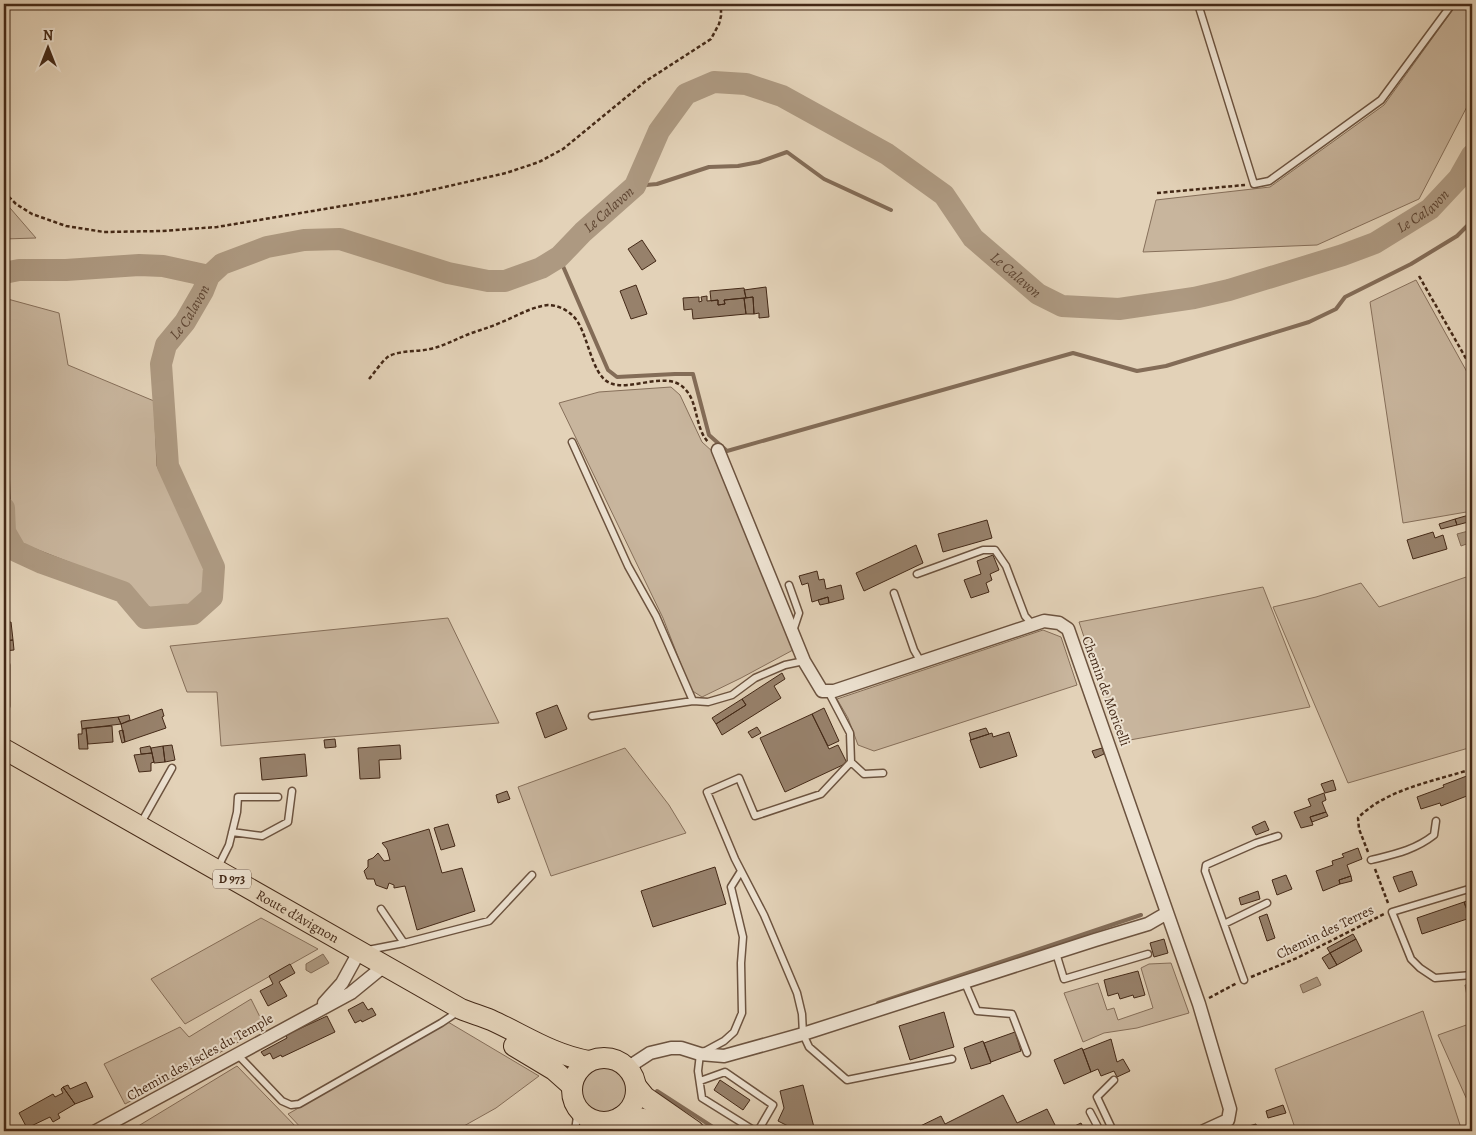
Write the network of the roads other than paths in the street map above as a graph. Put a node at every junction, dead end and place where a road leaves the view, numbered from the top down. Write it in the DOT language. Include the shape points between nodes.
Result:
graph roads {
  1 [pos="1198,4"];
  2 [pos="1452,4"];
  3 [pos="572,442"];
  4 [pos="718,450"];
  5 [pos="917,574"];
  6 [pos="789,585"];
  7 [pos="894,593"];
  8 [pos="1033,624"];
  9 [pos="792,632"];
  10 [pos="804,661"];
  11 [pos="921,662"];
  12 [pos="6,666"];
  13 [pos="828,692"];
  14 [pos="692,701"];
  15 [pos="4,705"];
  16 [pos="592,716"];
  17 [pos="4,749"];
  18 [pos="851,762"];
  19 [pos="172,768"];
  20 [pos="883,772"];
  21 [pos="292,791"];
  22 [pos="278,797"];
  23 [pos="1436,821"];
  24 [pos="139,826"];
  25 [pos="232,832"];
  26 [pos="1278,836"];
  27 [pos="1371,860"];
  28 [pos="216,870"];
  29 [pos="741,871"];
  30 [pos="532,875"];
  31 [pos="1472,888"];
  32 [pos="1267,903"];
  33 [pos="381,909"];
  34 [pos="1167,913"];
  35 [pos="1224,924"];
  36 [pos="404,944"];
  37 [pos="359,952"];
  38 [pos="1056,953"];
  39 [pos="1148,954"];
  40 [pos="384,966"];
  41 [pos="1472,975"];
  42 [pos="1244,980"];
  43 [pos="965,983"];
  44 [pos="319,1009"];
  45 [pos="461,1009"];
  46 [pos="803,1034"];
  47 [pos="237,1054"];
  48 [pos="700,1054"];
  49 [pos="1028,1054"];
  50 [pos="952,1059"];
  51 [pos="589,1061"];
  52 [pos="627,1068"];
  53 [pos="1114,1080"];
  54 [pos="700,1081"];
  55 [pos="572,1086"];
  56 [pos="636,1086"];
  57 [pos="578,1109"];
  58 [pos="1090,1112"];
  59 [pos="621,1117"];
  60 [pos="593,1126"];
  61 [pos="96,1131"];
  62 [pos="575,1131"];
  63 [pos="674,1131"];
  64 [pos="694,1131"];
  65 [pos="757,1131"];
  66 [pos="1100,1131"];
  67 [pos="1113,1131"];
  68 [pos="1204,1131"];
  1 -- 2 [label="lane" via="1254,184 1269,181 1381,100"];
  3 -- 14 [label="lane" via="628,566 656,616"];
  4 -- 9 [label="street"];
  5 -- 8 [label="lane" via="983,550 995,550 1006,566 1025,616"];
  6 -- 9 [label="lane" via="800,613"];
  7 -- 11 [label="lane"];
  8 -- 11 [label="street, Chemin de Moricelli"];
  8 -- 34 [label="street, Chemin de Moricelli" via="1044,621 1068,629"];
  9 -- 10 [label="street"];
  10 -- 13 [label="street" via="822,692"];
  10 -- 14 [label="lane" via="755,678 732,696 708,702"];
  11 -- 13 [label="street, Chemin de Moricelli"];
  12 -- 15 [label="lane"];
  13 -- 18 [label="lane" via="850,733"];
  14 -- 16 [label="lane"];
  17 -- 24 [label="main road, Route d'Avignon / D 973"];
  18 -- 20 [label="lane" via="864,774"];
  18 -- 29 [label="lane" via="821,794 755,816 739,778 708,792"];
  19 -- 24 [label="lane"];
  21 -- 25 [label="lane" via="288,822 262,836"];
  22 -- 25 [label="lane" via="238,797"];
  23 -- 27 [label="lane" via="1434,835 1422,844"];
  24 -- 28 [label="main road, Route d'Avignon / D 973"];
  25 -- 28 [label="lane"];
  26 -- 35 [label="lane" via="1206,864 1205,871"];
  28 -- 37 [label="main road, Route d'Avignon / D 973"];
  29 -- 46 [label="lane" via="764,915 797,993"];
  29 -- 48 [label="lane" via="732,887 743,937 742,1013 734,1032"];
  30 -- 36 [label="lane" via="489,921"];
  31 -- 41 [label="lane" via="1392,912 1411,959 1420,968 1435,978"];
  32 -- 35 [label="lane"];
  33 -- 36 [label="lane"];
  34 -- 38 [label="street" via="1148,924"];
  34 -- 68 [label="street, Chemin de Moricelli" via="1199,1004 1230,1109 1228,1120"];
  35 -- 42 [label="lane"];
  36 -- 37 [label="lane"];
  37 -- 40 [label="main road, Route d'Avignon / D 973"];
  37 -- 44 [label="street, Chemin des Iscles du Temple" via="342,982"];
  38 -- 39 [label="lane" via="1064,978"];
  38 -- 43 [label="street"];
  40 -- 44 [label="street, Chemin des Iscles du Temple" via="350,993"];
  40 -- 45 [label="main road, Route d'Avignon / D 973"];
  43 -- 46 [label="street"];
  43 -- 49 [label="lane" via="977,1011 1012,1014"];
  44 -- 47 [label="street, Chemin des Iscles du Temple"];
  45 -- 47 [label="lane" via="299,1104 290,1105 282,1101"];
  45 -- 51 [label="main road, Route d'Avignon / D 973" via="553,1051"];
  45 -- 55 [label="main road, Route d'Avignon / D 973" via="482,1026 542,1062"];
  46 -- 48 [label="street" via="724,1056"];
  46 -- 50 [label="lane" via="809,1047 847,1080"];
  47 -- 61 [label="street, Chemin des Iscles du Temple"];
  48 -- 52 [label="street" via="671,1048 650,1053"];
  48 -- 54 [label="lane"];
  51 -- 52 [label="main road" via="609,1058"];
  51 -- 55 [label="main road" via="575,1074"];
  52 -- 56 [label="main road"];
  53 -- 67 [label="lane" via="1097,1096"];
  54 -- 65 [label="lane" via="702,1098"];
  54 -- 65 [label="lane" via="725,1072 773,1105"];
  55 -- 57 [label="main road" via="572,1098"];
  56 -- 59 [label="main road" via="633,1104"];
  56 -- 64 [label="main road" via="645,1097"];
  57 -- 60 [label="main road"];
  57 -- 62 [label="lane"];
  58 -- 66 [label="lane"];
  59 -- 60 [label="main road"];
  59 -- 63 [label="main road" via="648,1119"];
}
